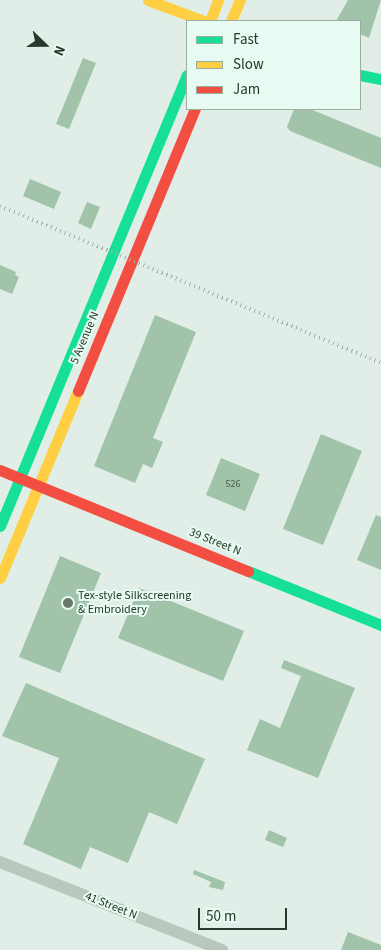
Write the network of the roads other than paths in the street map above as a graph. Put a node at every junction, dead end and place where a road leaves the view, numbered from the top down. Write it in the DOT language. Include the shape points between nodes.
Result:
graph roads {
  1 [pos="148,0"];
  2 [pos="218,0"];
  3 [pos="240,0"];
  4 [pos="201,20"];
  5 [pos="210,20"];
  6 [pos="231,20"];
  7 [pos="361,75"];
  8 [pos="186,77"];
  9 [pos="381,79"];
  10 [pos="195,110"];
  11 [pos="0,470"];
  12 [pos="20,478"];
  13 [pos="38,485"];
  14 [pos="0,526"];
  15 [pos="0,578"];
  16 [pos="381,625"];
  17 [pos="0,862"];
  18 [pos="222,950"];
  1 -- 4 [label="main road"];
  2 -- 5 [label="main road"];
  3 -- 6 [label="main road"];
  7 -- 9 [label="main road"];
  8 -- 12 [label="main road, 5 Avenue N"];
  10 -- 13 [label="main road, 5 Avenue N"];
  11 -- 12 [label="main road"];
  12 -- 13 [label="main road, 39 Street N"];
  12 -- 14 [label="main road, 5 Avenue N"];
  13 -- 15 [label="main road, 5 Avenue N"];
  13 -- 16 [label="main road, 39 Street N"];
  17 -- 18 [label="street, 41 Street N"];
}
